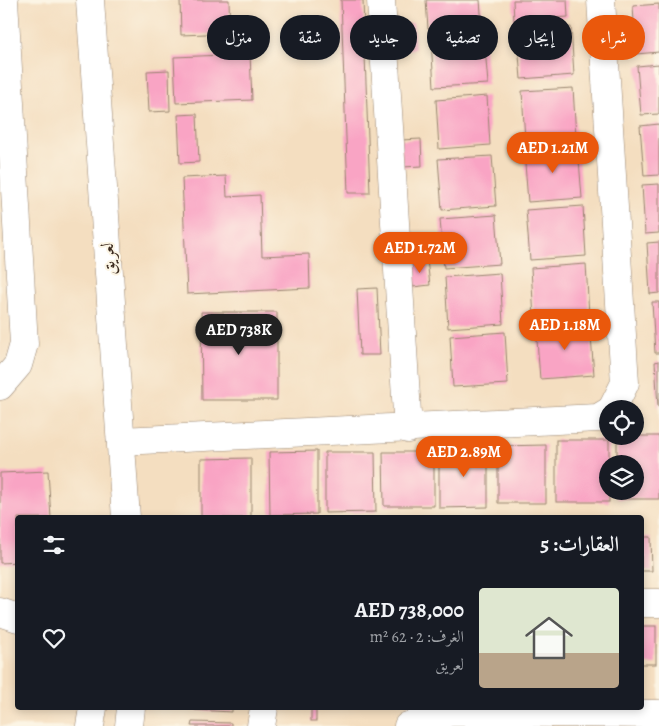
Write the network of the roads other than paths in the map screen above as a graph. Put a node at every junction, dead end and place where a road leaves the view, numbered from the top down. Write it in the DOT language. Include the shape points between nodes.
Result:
graph roads {
  1 [pos="4,0"];
  2 [pos="90,0"];
  3 [pos="381,0"];
  4 [pos="601,0"];
  5 [pos="0,386"];
  6 [pos="616,400"];
  7 [pos="599,417"];
  8 [pos="408,429"];
  9 [pos="121,442"];
  10 [pos="126,515"];
  11 [pos="644,603"];
  12 [pos="659,603"];
  13 [pos="0,612"];
  14 [pos="15,617"];
  15 [pos="93,710"];
  16 [pos="131,710"];
  17 [pos="264,710"];
  18 [pos="659,714"];
  19 [pos="90,726"];
  20 [pos="129,726"];
  21 [pos="261,726"];
  22 [pos="408,726"];
  1 -- 5 [label="street" via="24,344 18,365"];
  2 -- 9 [label="street, لعريق"];
  3 -- 8 [label="street"];
  4 -- 6 [label="street" via="625,383"];
  7 -- 8 [label="street"];
  8 -- 9 [label="street"];
  9 -- 10 [label="street, لعريق"];
  11 -- 12 [label="street"];
  13 -- 14 [label="street"];
  15 -- 19 [label="street"];
  16 -- 20 [label="street"];
  17 -- 21 [label="street"];
  18 -- 22 [label="street" via="451,712"];
}
